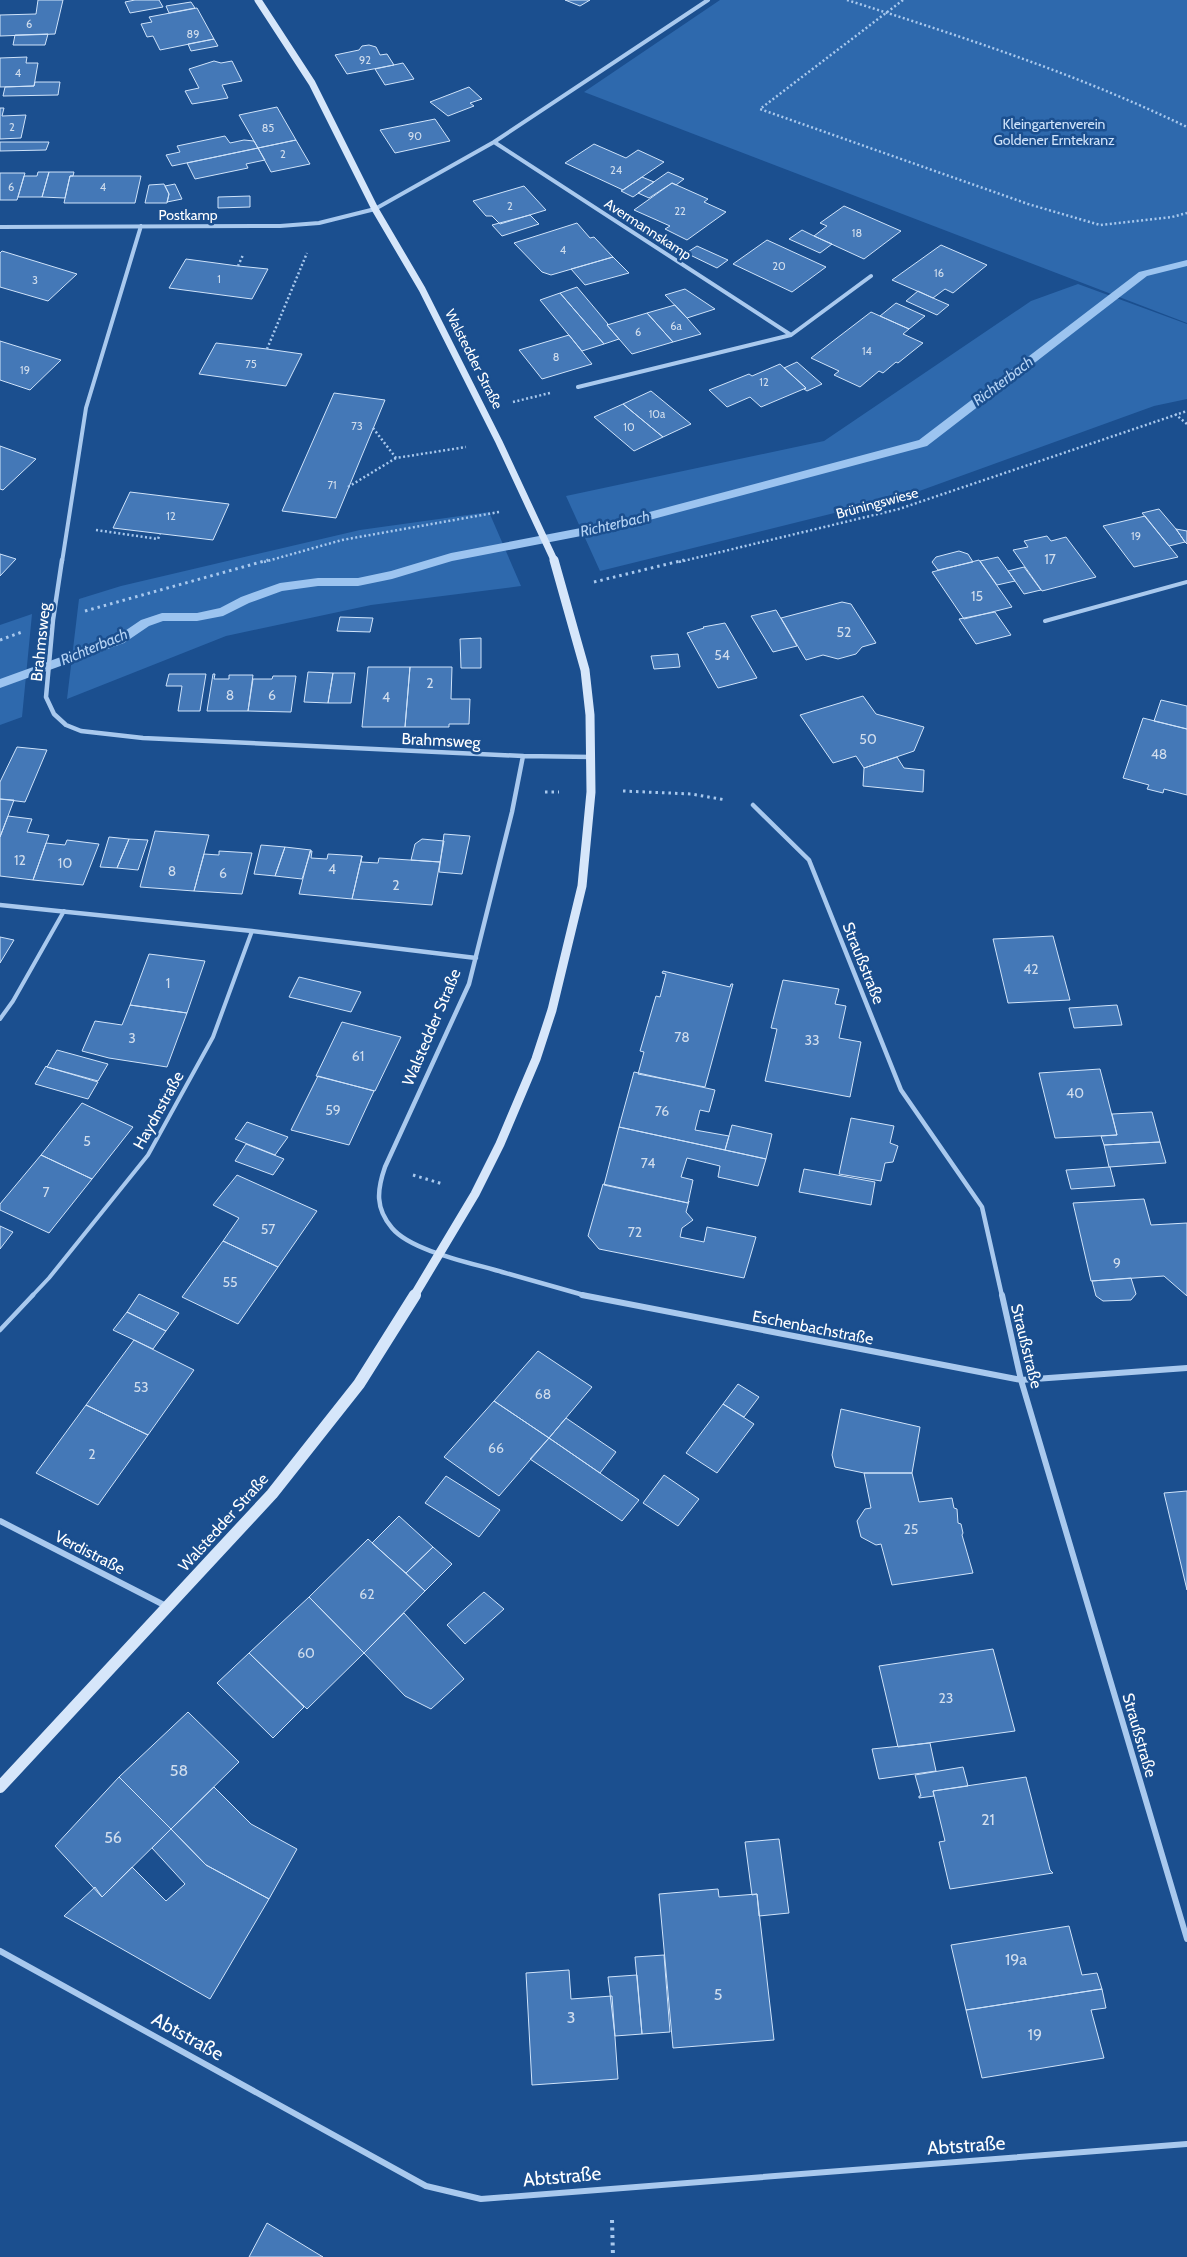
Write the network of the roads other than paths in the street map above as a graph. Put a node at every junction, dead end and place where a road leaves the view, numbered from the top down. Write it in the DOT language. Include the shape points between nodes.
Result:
graph roads {
  1 [pos="258,0"];
  2 [pos="708,0"];
  3 [pos="494,142"];
  4 [pos="375,209"];
  5 [pos="142,226"];
  6 [pos="0,227"];
  7 [pos="871,276"];
  8 [pos="790,335"];
  9 [pos="578,387"];
  10 [pos="1187,582"];
  11 [pos="1045,621"];
  12 [pos="523,756"];
  13 [pos="592,757"];
  14 [pos="753,805"];
  15 [pos="0,905"];
  16 [pos="64,911"];
  17 [pos="252,931"];
  18 [pos="476,958"];
  19 [pos="0,1019"];
  20 [pos="440,1254"];
  21 [pos="0,1330"];
  22 [pos="1187,1368"];
  23 [pos="1021,1380"];
  24 [pos="0,1521"];
  25 [pos="168,1607"];
  26 [pos="0,1787"];
  27 [pos="1187,1939"];
  28 [pos="0,1951"];
  29 [pos="1187,2144"];
  1 -- 4 [label="main road, Walstedder Straße" via="312,83"];
  2 -- 3 [label="street"];
  3 -- 4 [label="street"];
  3 -- 8 [label="street, Avermannskamp"];
  4 -- 5 [label="street, Postkamp" via="319,223 280,226"];
  4 -- 13 [label="main road, Walstedder Straße" via="422,289 554,559 585,670"];
  5 -- 6 [label="street, Postkamp"];
  5 -- 12 [label="street, Brahmsweg" via="86,408 53,620 46,697 54,714 66,725 81,731 143,738"];
  7 -- 8 [label="street"];
  8 -- 9 [label="street"];
  10 -- 11 [label="lane"];
  12 -- 13 [label="street"];
  12 -- 18 [label="street, Walstedder Straße"];
  13 -- 20 [label="main road, Walstedder Straße" via="582,886 552,1010 536,1059 504,1135"];
  14 -- 23 [label="street, Straußstraße" via="809,860 901,1090 982,1207"];
  15 -- 16 [label="street"];
  16 -- 17 [label="street"];
  16 -- 19 [label="lane" via="14,1001"];
  17 -- 18 [label="street"];
  17 -- 21 [label="lane, Haydnstraße" via="212,1037 148,1155 49,1278"];
  18 -- 20 [label="street, Walstedder Straße" via="469,984 378,1187 380,1207 392,1228 407,1240"];
  20 -- 23 [label="street, Eschenbachstraße" via="586,1296"];
  20 -- 25 [label="main road, Walstedder Straße" via="359,1384 272,1494"];
  22 -- 23 [label="street, Eschenbachstraße"];
  23 -- 27 [label="street, Straußstraße"];
  24 -- 25 [label="street, Verdistraße"];
  25 -- 26 [label="main road, Walstedder Straße"];
  28 -- 29 [label="street, Abtstraße" via="426,2186 481,2200"];
}
